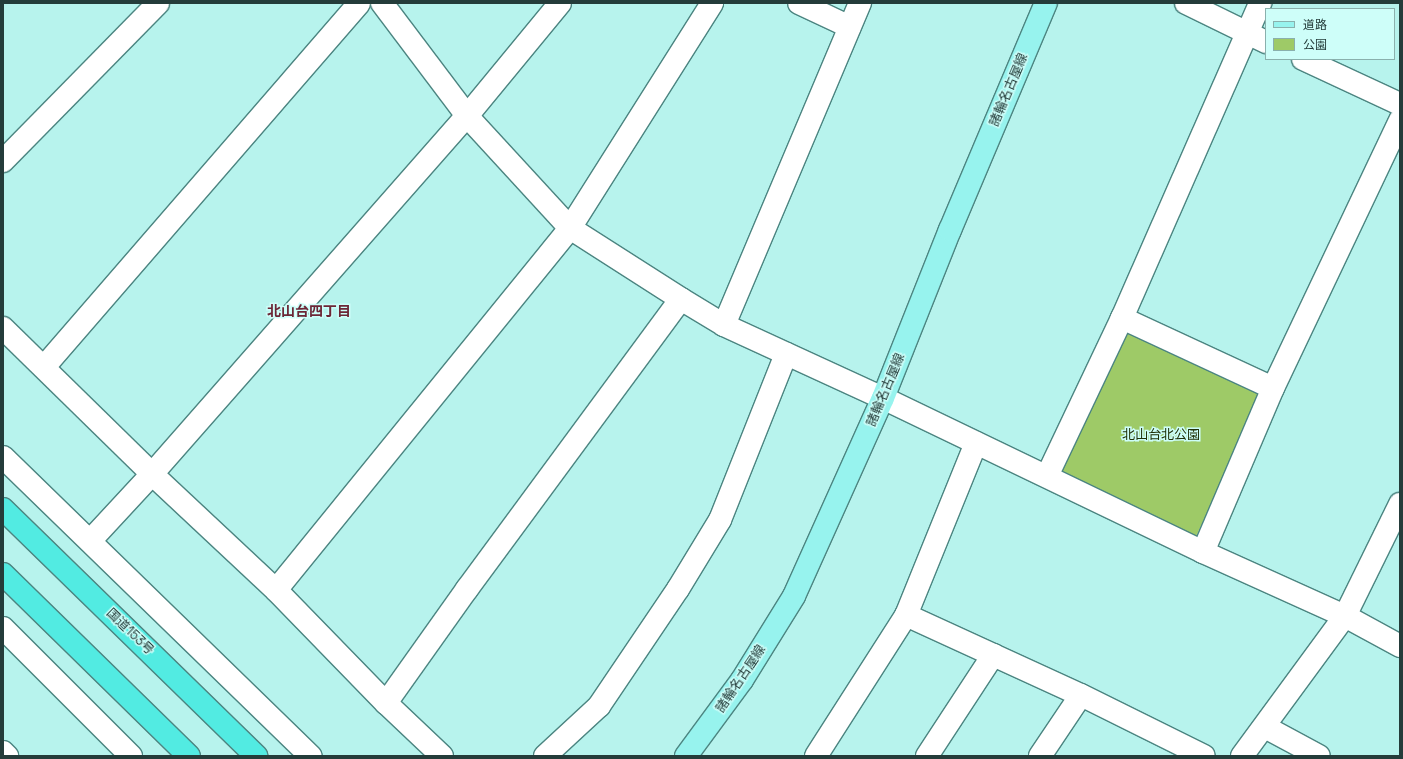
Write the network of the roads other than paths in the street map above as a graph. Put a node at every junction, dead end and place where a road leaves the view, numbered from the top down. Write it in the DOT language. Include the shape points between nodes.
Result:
graph roads {
  1 [pos="360,3"];
  2 [pos="382,3"];
  3 [pos="560,3"];
  4 [pos="712,3"];
  5 [pos="799,3"];
  6 [pos="860,3"];
  7 [pos="1046,3"];
  8 [pos="1186,3"];
  9 [pos="1260,3"];
  10 [pos="153,5"];
  11 [pos="850,27"];
  12 [pos="1256,37"];
  13 [pos="1305,60"];
  14 [pos="1400,104"];
  15 [pos="468,116"];
  16 [pos="1400,120"];
  17 [pos="3,161"];
  18 [pos="570,228"];
  19 [pos="681,298"];
  20 [pos="1122,318"];
  21 [pos="724,326"];
  22 [pos="3,328"];
  23 [pos="786,354"];
  24 [pos="44,367"];
  25 [pos="1273,388"];
  26 [pos="884,398"];
  27 [pos="976,443"];
  28 [pos="3,457"];
  29 [pos="152,474"];
  30 [pos="1047,476"];
  31 [pos="1400,504"];
  32 [pos="3,508"];
  33 [pos="90,541"];
  34 [pos="1203,552"];
  35 [pos="3,574"];
  36 [pos="276,590"];
  37 [pos="906,615"];
  38 [pos="1345,616"];
  39 [pos="3,628"];
  40 [pos="1400,646"];
  41 [pos="993,655"];
  42 [pos="1081,695"];
  43 [pos="386,703"];
  44 [pos="1265,727"];
  45 [pos="3,752"];
  46 [pos="7,756"];
  47 [pos="131,756"];
  48 [pos="189,756"];
  49 [pos="256,756"];
  50 [pos="310,756"];
  51 [pos="442,756"];
  52 [pos="545,756"];
  53 [pos="686,756"];
  54 [pos="816,756"];
  55 [pos="927,756"];
  56 [pos="1040,756"];
  57 [pos="1204,756"];
  58 [pos="1242,756"];
  59 [pos="1319,756"];
  1 -- 24 [label="street"];
  2 -- 15 [label="street"];
  3 -- 15 [label="street"];
  4 -- 18 [label="street"];
  5 -- 11 [label="street"];
  6 -- 11 [label="street"];
  7 -- 26 [label="main road, 諸輪名古屋線" via="950,230"];
  8 -- 12 [label="street"];
  9 -- 12 [label="street"];
  10 -- 17 [label="street"];
  11 -- 21 [label="street"];
  12 -- 20 [label="street"];
  13 -- 14 [label="street"];
  15 -- 18 [label="street"];
  15 -- 29 [label="street"];
  16 -- 25 [label="street"];
  18 -- 19 [label="street"];
  18 -- 36 [label="street"];
  19 -- 21 [label="street"];
  19 -- 43 [label="street"];
  20 -- 25 [label="street"];
  20 -- 30 [label="street"];
  21 -- 23 [label="street"];
  22 -- 24 [label="street"];
  23 -- 26 [label="street"];
  23 -- 52 [label="street" via="720,520 678,589 599,706"];
  24 -- 29 [label="street"];
  25 -- 34 [label="street"];
  26 -- 27 [label="street"];
  26 -- 53 [label="main road, 諸輪名古屋線" via="794,596 742,680"];
  27 -- 30 [label="street"];
  27 -- 37 [label="street"];
  28 -- 33 [label="street"];
  29 -- 33 [label="street"];
  29 -- 36 [label="street"];
  30 -- 34 [label="street"];
  31 -- 38 [label="street"];
  32 -- 49 [label="highway, 国道153号"];
  33 -- 50 [label="street"];
  34 -- 38 [label="street"];
  35 -- 48 [label="highway"];
  36 -- 43 [label="street"];
  37 -- 41 [label="street"];
  37 -- 54 [label="street"];
  38 -- 40 [label="street"];
  38 -- 44 [label="street"];
  39 -- 47 [label="street"];
  41 -- 42 [label="street"];
  41 -- 55 [label="street"];
  42 -- 56 [label="street"];
  42 -- 57 [label="street"];
  43 -- 51 [label="street"];
  44 -- 58 [label="street"];
  44 -- 59 [label="street"];
  45 -- 46 [label="street"];
}
